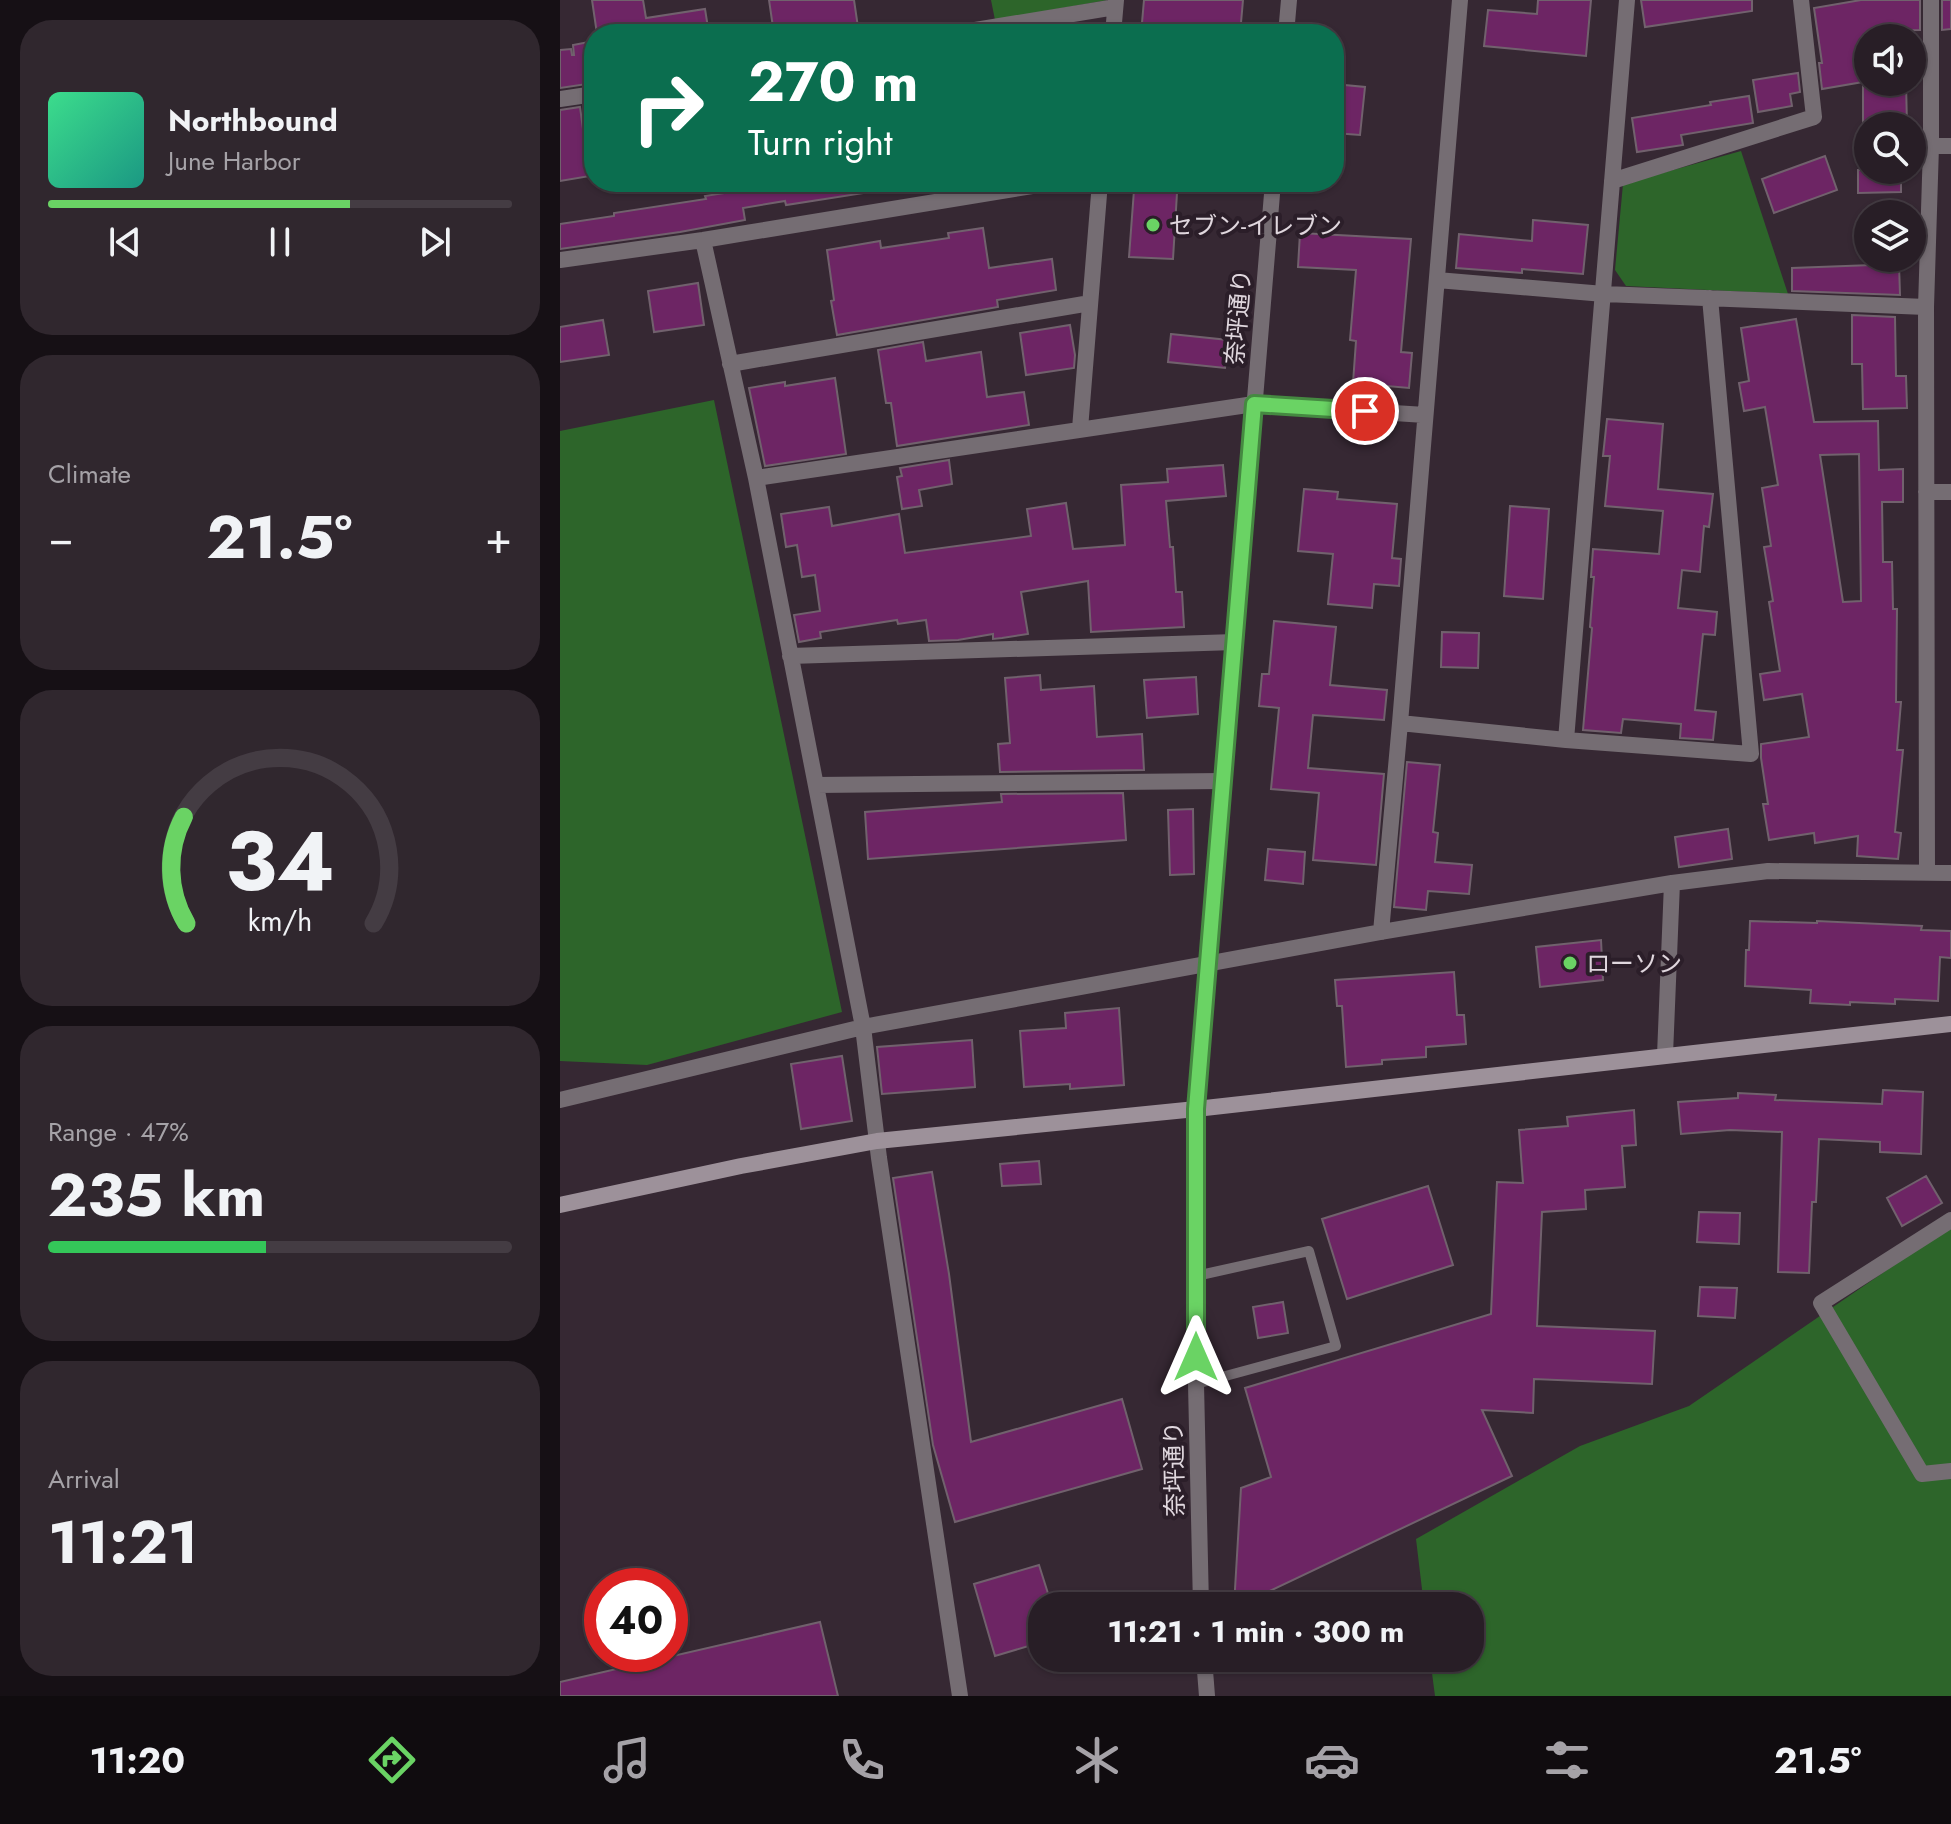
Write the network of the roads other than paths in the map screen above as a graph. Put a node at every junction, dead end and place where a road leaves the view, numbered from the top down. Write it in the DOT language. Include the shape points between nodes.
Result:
graph roads {
  1 [pos="1289,0"];
  2 [pos="1460,0"];
  3 [pos="1627,0"];
  4 [pos="1801,0"];
  5 [pos="1931,0"];
  6 [pos="1116,3"];
  7 [pos="1004,24"];
  8 [pos="1114,24"];
  9 [pos="1287,24"];
  10 [pos="584,95"];
  11 [pos="560,99"];
  12 [pos="1931,146"];
  13 [pos="1951,146"];
  14 [pos="1612,181"];
  15 [pos="996,192"];
  16 [pos="1099,192"];
  17 [pos="1272,192"];
  18 [pos="703,240"];
  19 [pos="560,260"];
  20 [pos="1437,280"];
  21 [pos="1604,294"];
  22 [pos="1710,298"];
  23 [pos="1090,303"];
  24 [pos="1926,307"];
  25 [pos="730,364"];
  26 [pos="1254,404"];
  27 [pos="1425,415"];
  28 [pos="1080,429"];
  29 [pos="756,478"];
  30 [pos="1926,492"];
  31 [pos="1951,492"];
  32 [pos="1235,642"];
  33 [pos="790,656"];
  34 [pos="1400,723"];
  35 [pos="1566,740"];
  36 [pos="1223,781"];
  37 [pos="816,785"];
  38 [pos="1927,872"];
  39 [pos="1951,873"];
  40 [pos="1672,883"];
  41 [pos="1381,932"];
  42 [pos="1209,965"];
  43 [pos="1951,1024"];
  44 [pos="863,1027"];
  45 [pos="1665,1055"];
  46 [pos="560,1100"];
  47 [pos="1196,1109"];
  48 [pos="877,1141"];
  49 [pos="560,1205"];
  50 [pos="1951,1220"];
  51 [pos="1196,1276"];
  52 [pos="1196,1384"];
  53 [pos="1951,1471"];
  54 [pos="1201,1592"];
  55 [pos="1205,1672"];
  56 [pos="960,1696"];
  57 [pos="1207,1696"];
  1 -- 9 [label="street"];
  2 -- 20 [label="street"];
  3 -- 14 [label="street"];
  4 -- 14 [label="street" via="1814,117"];
  5 -- 12 [label="street"];
  6 -- 7 [label="street"];
  6 -- 8 [label="street"];
  10 -- 11 [label="street"];
  12 -- 13 [label="street"];
  12 -- 24 [label="street"];
  14 -- 21 [label="street"];
  15 -- 18 [label="street"];
  16 -- 23 [label="street"];
  17 -- 26 [label="street, 奈坪通り"];
  18 -- 19 [label="street"];
  18 -- 25 [label="street"];
  20 -- 21 [label="street"];
  20 -- 27 [label="street"];
  21 -- 22 [label="street"];
  21 -- 35 [label="street"];
  22 -- 24 [label="street"];
  22 -- 35 [label="street" via="1751,754"];
  23 -- 25 [label="street"];
  23 -- 28 [label="street"];
  24 -- 30 [label="street"];
  25 -- 29 [label="street"];
  26 -- 27 [label="street"];
  26 -- 28 [label="street"];
  26 -- 32 [label="street, 奈坪通り"];
  27 -- 34 [label="street"];
  28 -- 29 [label="street"];
  29 -- 33 [label="street"];
  30 -- 31 [label="street"];
  30 -- 38 [label="street"];
  32 -- 33 [label="street"];
  32 -- 36 [label="street, 奈坪通り"];
  33 -- 37 [label="street"];
  34 -- 35 [label="street"];
  34 -- 41 [label="street"];
  36 -- 37 [label="street"];
  36 -- 42 [label="street, 奈坪通り"];
  37 -- 44 [label="street"];
  38 -- 39 [label="street"];
  38 -- 40 [label="street" via="1768,871"];
  40 -- 41 [label="street"];
  40 -- 45 [label="street"];
  41 -- 42 [label="street"];
  42 -- 44 [label="street"];
  42 -- 47 [label="street, 奈坪通り"];
  43 -- 45 [label="main road"];
  44 -- 46 [label="street"];
  44 -- 48 [label="street"];
  45 -- 47 [label="main road"];
  47 -- 48 [label="main road"];
  47 -- 51 [label="street, 奈坪通り"];
  48 -- 49 [label="main road"];
  48 -- 56 [label="street"];
  50 -- 53 [label="street" via="1821,1303 1922,1474"];
  51 -- 52 [label="street, 奈坪通り"];
  51 -- 52 [label="lane" via="1309,1251 1336,1346"];
  52 -- 54 [label="street, 奈坪通り"];
  55 -- 57 [label="street"];
}
